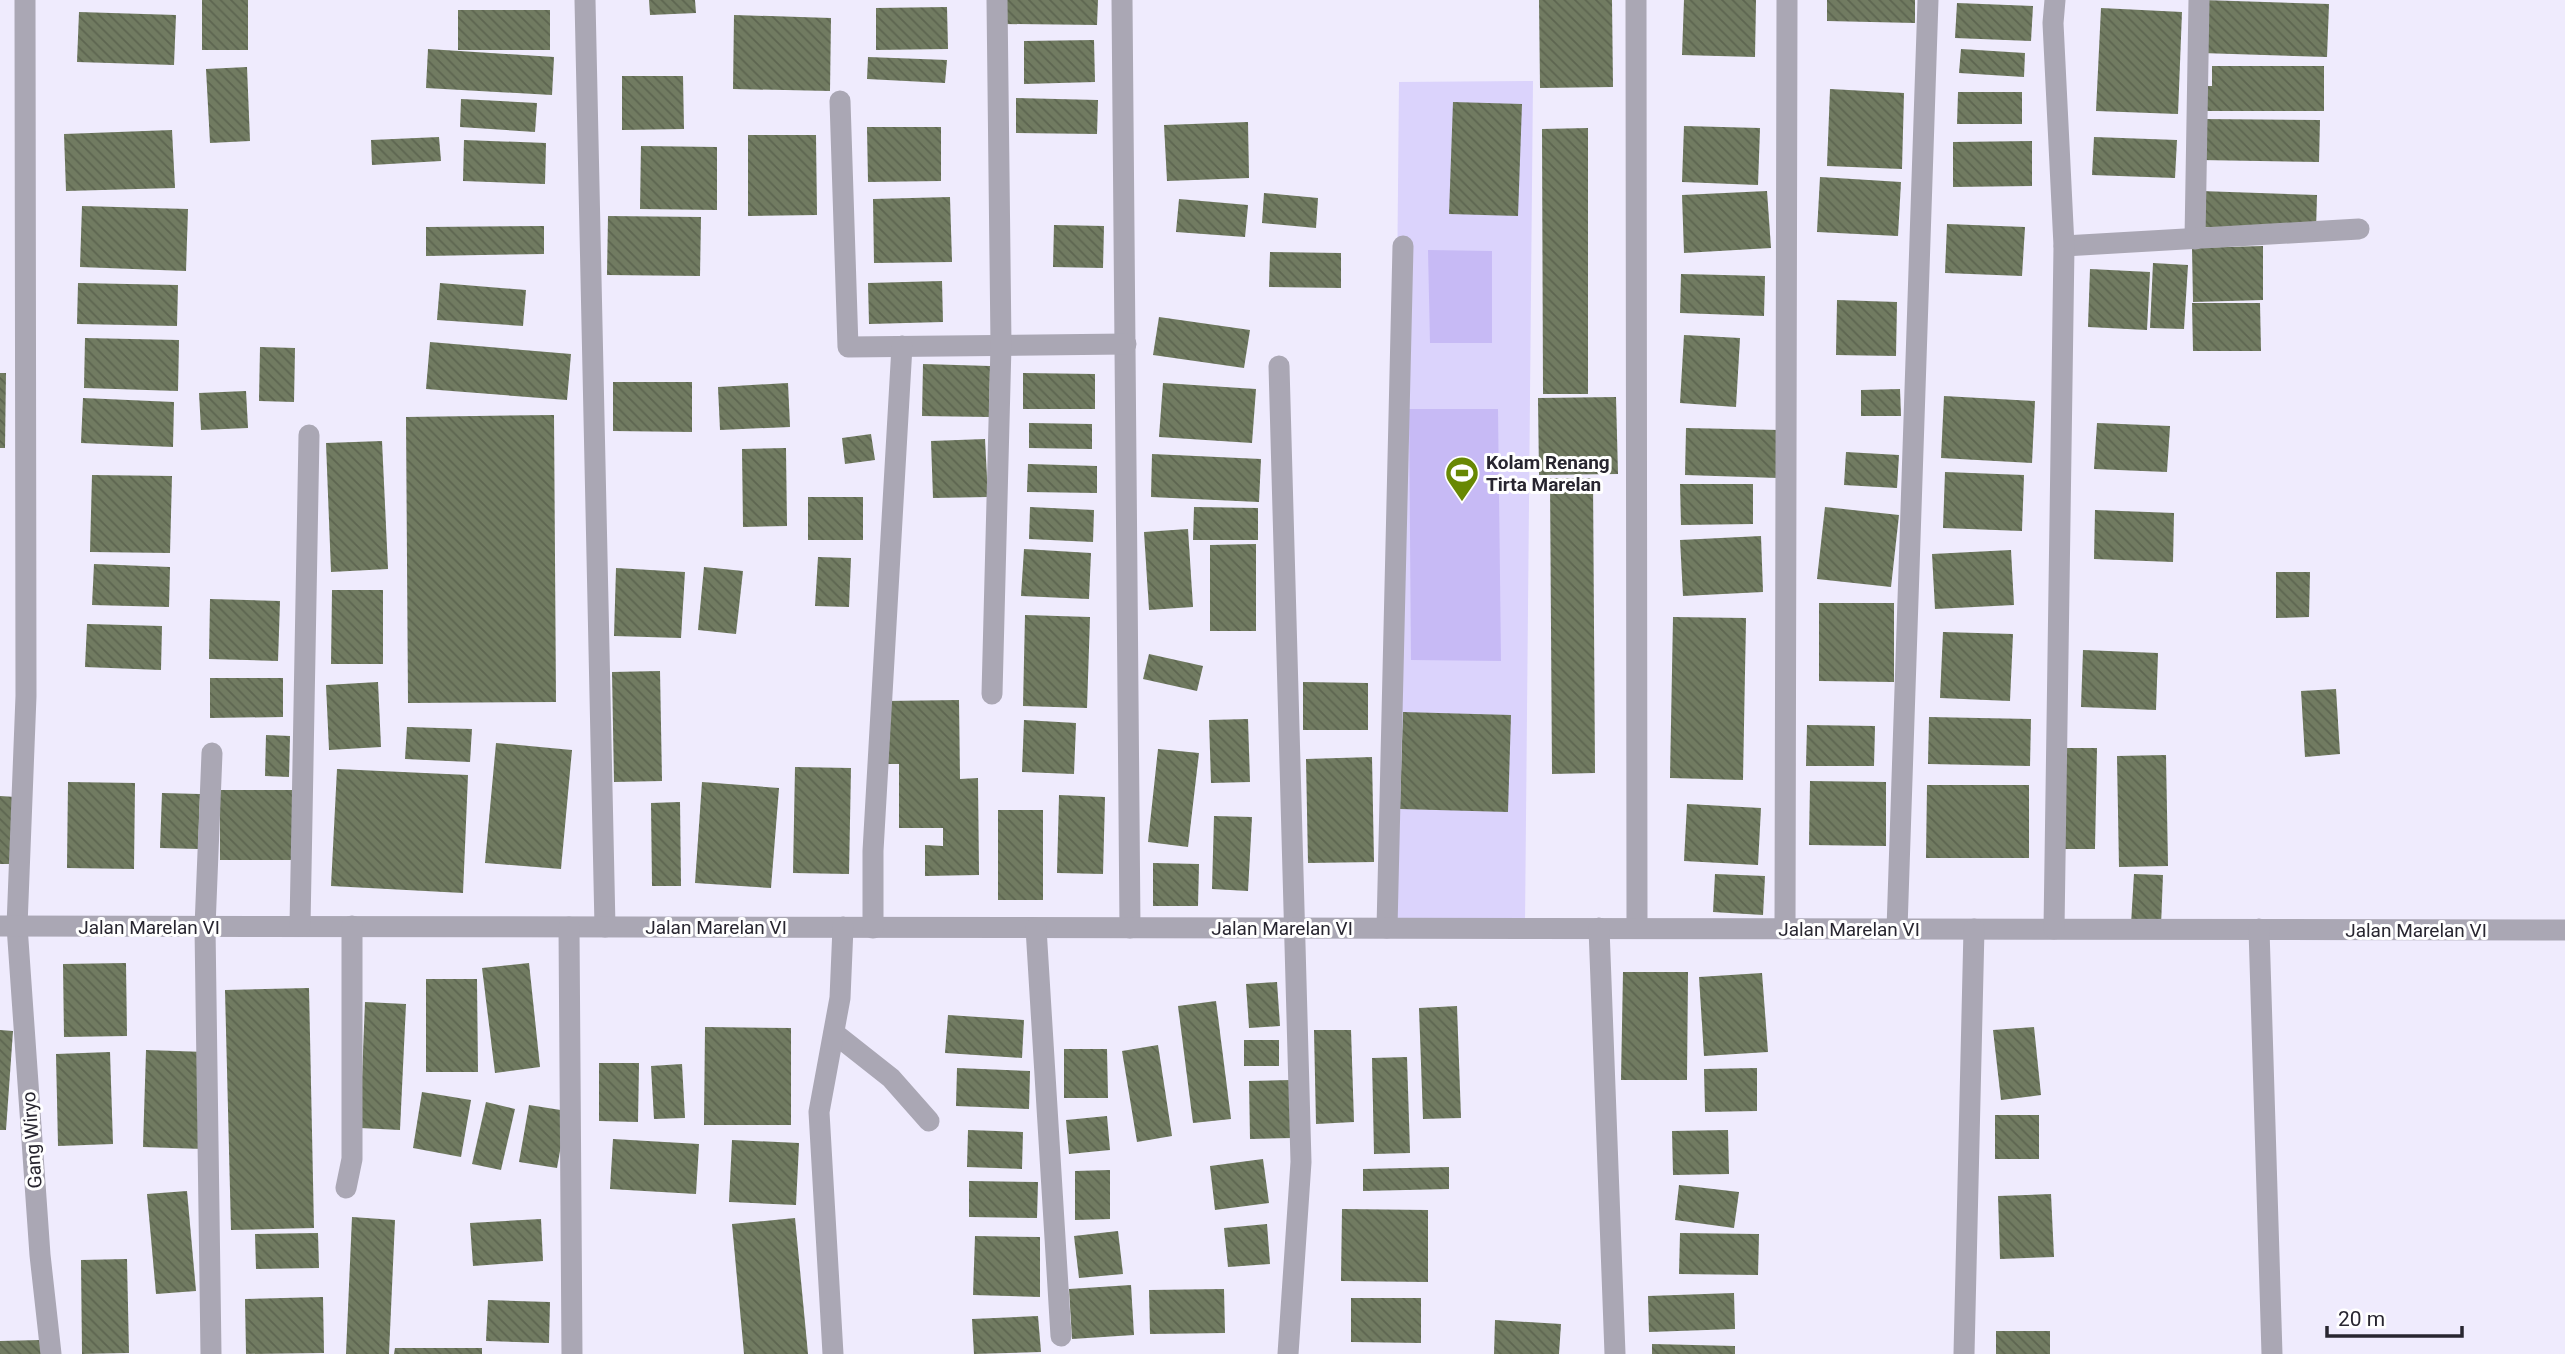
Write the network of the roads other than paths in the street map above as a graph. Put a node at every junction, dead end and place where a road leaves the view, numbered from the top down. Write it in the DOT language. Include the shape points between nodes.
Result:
graph roads {
  1 [pos="25,0"];
  2 [pos="585,0"];
  3 [pos="997,0"];
  4 [pos="1122,0"];
  5 [pos="1636,0"];
  6 [pos="1787,0"];
  7 [pos="1928,0"];
  8 [pos="2055,0"];
  9 [pos="2199,0"];
  10 [pos="840,101"];
  11 [pos="2359,229"];
  12 [pos="2195,239"];
  13 [pos="1403,246"];
  14 [pos="2064,246"];
  15 [pos="1126,344"];
  16 [pos="1001,345"];
  17 [pos="902,346"];
  18 [pos="1279,366"];
  19 [pos="309,435"];
  20 [pos="992,694"];
  21 [pos="212,753"];
  22 [pos="8,926"];
  23 [pos="300,926"];
  24 [pos="352,926"];
  25 [pos="205,927"];
  26 [pos="569,927"];
  27 [pos="605,927"];
  28 [pos="843,927"];
  29 [pos="873,928"];
  30 [pos="1036,928"];
  31 [pos="1130,928"];
  32 [pos="1294,928"];
  33 [pos="1387,928"];
  34 [pos="1600,928"];
  35 [pos="1637,928"];
  36 [pos="1786,929"];
  37 [pos="1897,929"];
  38 [pos="1974,929"];
  39 [pos="2054,929"];
  40 [pos="2259,929"];
  41 [pos="2565,930"];
  42 [pos="834,1033"];
  43 [pos="929,1121"];
  44 [pos="346,1188"];
  45 [pos="1061,1336"];
  46 [pos="51,1354"];
  47 [pos="211,1354"];
  48 [pos="572,1354"];
  49 [pos="833,1354"];
  50 [pos="1288,1354"];
  51 [pos="1615,1354"];
  52 [pos="1964,1354"];
  53 [pos="2272,1354"];
  1 -- 22 [label="street, Gang Wiryo" via="26,696"];
  2 -- 27 [label="street"];
  3 -- 16 [label="street"];
  4 -- 15 [label="street"];
  5 -- 35 [label="street"];
  6 -- 36 [label="street"];
  7 -- 37 [label="street"];
  8 -- 14 [label="street"];
  9 -- 12 [label="street"];
  10 -- 17 [label="street" via="848,346"];
  11 -- 12 [label="street"];
  12 -- 14 [label="street"];
  13 -- 33 [label="street"];
  14 -- 39 [label="street"];
  15 -- 16 [label="street"];
  15 -- 31 [label="street"];
  16 -- 17 [label="street"];
  16 -- 20 [label="street"];
  17 -- 29 [label="street" via="873,850"];
  18 -- 32 [label="street"];
  19 -- 23 [label="street"];
  21 -- 25 [label="street"];
  22 -- 25 [label="street, Jalan Marelan VI"];
  22 -- 46 [label="street, Gang Wiryo"];
  23 -- 24 [label="street, Jalan Marelan VI"];
  23 -- 25 [label="street, Jalan Marelan VI"];
  24 -- 26 [label="street, Jalan Marelan VI"];
  24 -- 44 [label="street" via="352,1159"];
  25 -- 47 [label="street"];
  26 -- 27 [label="street, Jalan Marelan VI"];
  26 -- 48 [label="street"];
  27 -- 28 [label="street, Jalan Marelan VI"];
  28 -- 29 [label="street, Jalan Marelan VI"];
  28 -- 42 [label="street"];
  29 -- 30 [label="street, Jalan Marelan VI"];
  30 -- 31 [label="street, Jalan Marelan VI"];
  30 -- 45 [label="street"];
  31 -- 32 [label="street, Jalan Marelan VI"];
  32 -- 33 [label="street, Jalan Marelan VI"];
  32 -- 50 [label="street" via="1301,1162"];
  33 -- 34 [label="street, Jalan Marelan VI"];
  34 -- 35 [label="street, Jalan Marelan VI"];
  34 -- 51 [label="street"];
  35 -- 36 [label="street, Jalan Marelan VI"];
  36 -- 37 [label="street, Jalan Marelan VI"];
  37 -- 38 [label="street, Jalan Marelan VI"];
  38 -- 39 [label="street, Jalan Marelan VI"];
  38 -- 52 [label="street"];
  39 -- 40 [label="street, Jalan Marelan VI"];
  40 -- 41 [label="street, Jalan Marelan VI"];
  40 -- 53 [label="street"];
  42 -- 43 [label="street" via="891,1078"];
  42 -- 49 [label="street" via="819,1111"];
}
